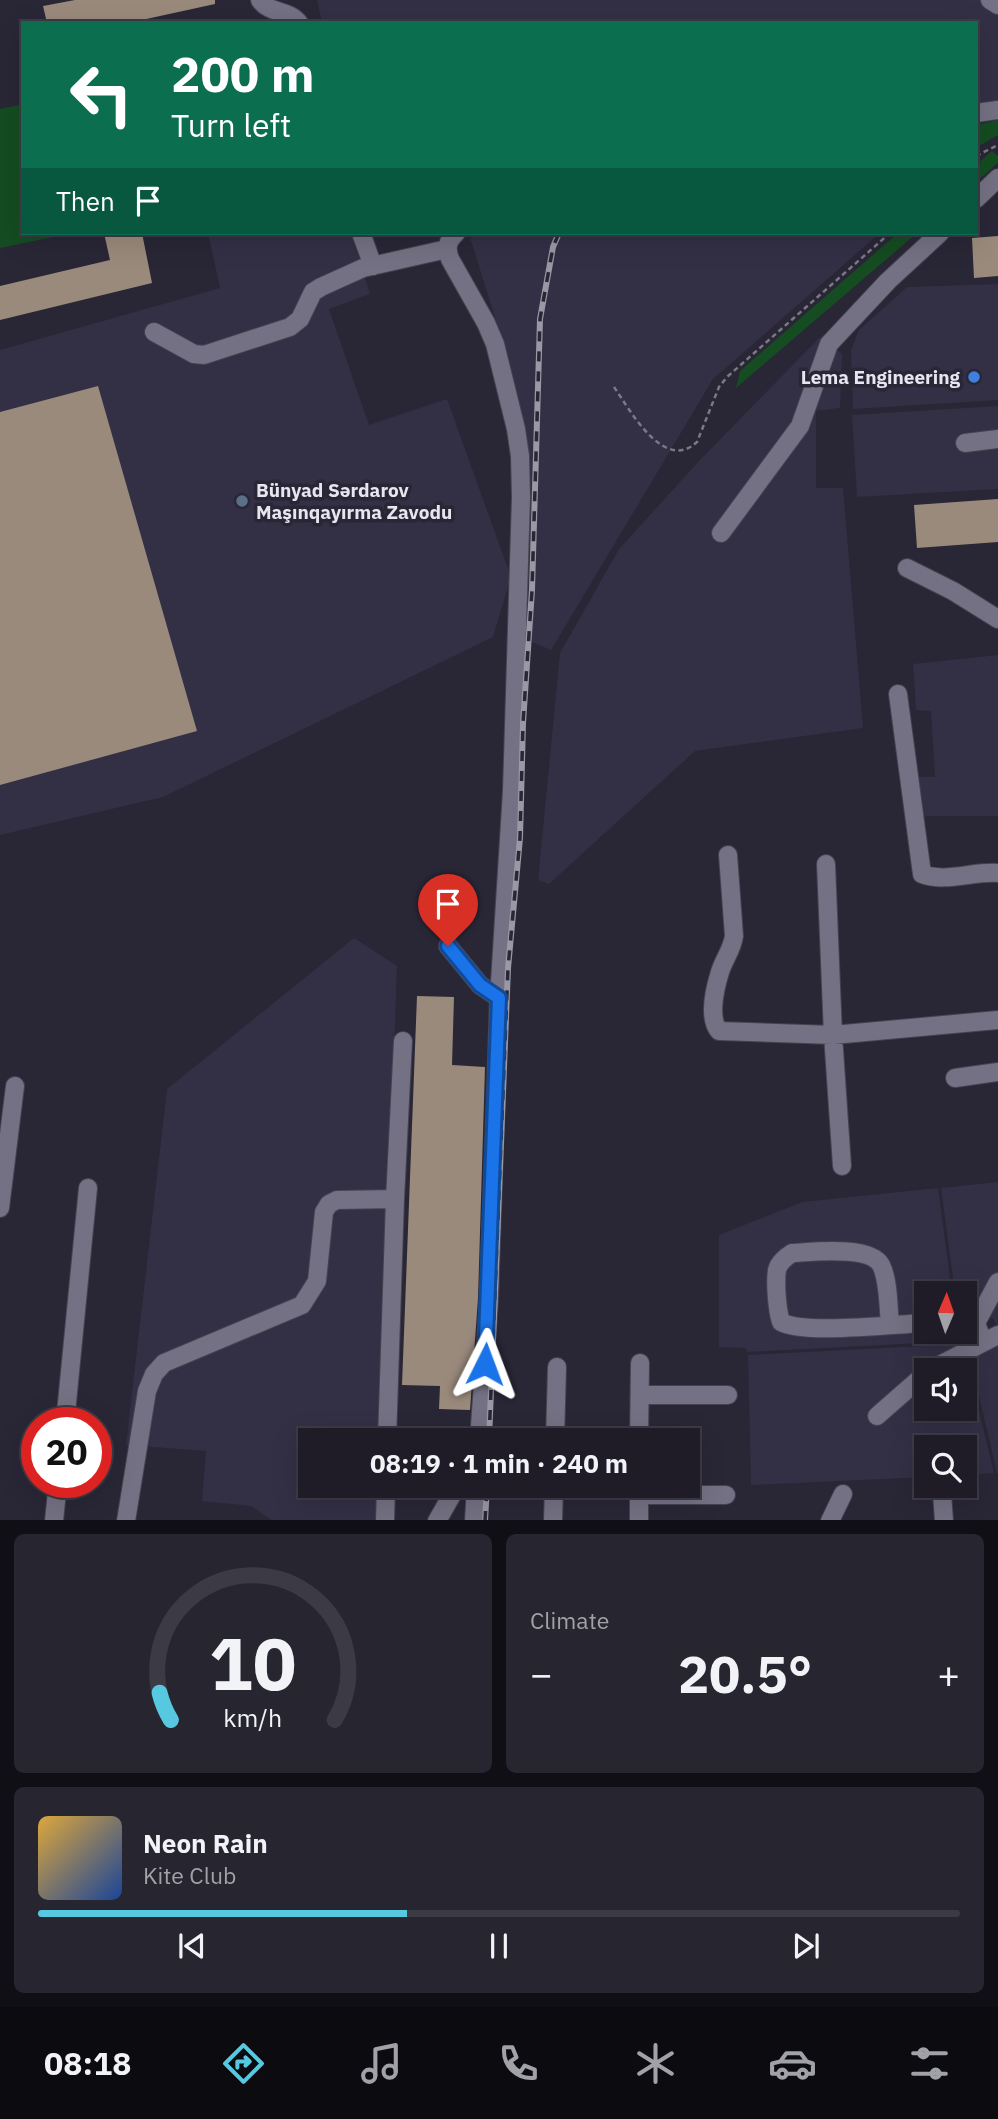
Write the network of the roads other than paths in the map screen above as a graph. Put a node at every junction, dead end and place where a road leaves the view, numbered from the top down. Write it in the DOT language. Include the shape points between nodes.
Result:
graph roads {
  1 [pos="260,0"];
  2 [pos="990,0"];
  3 [pos="998,5"];
  4 [pos="298,21"];
  5 [pos="998,110"];
  6 [pos="978,113"];
  7 [pos="998,178"];
  8 [pos="978,197"];
  9 [pos="362,235"];
  10 [pos="454,235"];
  11 [pos="938,235"];
  12 [pos="447,249"];
  13 [pos="373,266"];
  14 [pos="153,332"];
  15 [pos="998,439"];
  16 [pos="965,443"];
  17 [pos="721,533"];
  18 [pos="907,568"];
  19 [pos="998,618"];
  20 [pos="898,694"];
  21 [pos="728,855"];
  22 [pos="826,864"];
  23 [pos="998,873"];
  24 [pos="448,946"];
  25 [pos="499,998"];
  26 [pos="998,1020"];
  27 [pos="833,1035"];
  28 [pos="403,1041"];
  29 [pos="998,1072"];
  30 [pos="955,1078"];
  31 [pos="15,1086"];
  32 [pos="4,1141"];
  33 [pos="842,1166"];
  34 [pos="88,1188"];
  35 [pos="395,1199"];
  36 [pos="0,1208"];
  37 [pos="998,1282"];
  38 [pos="914,1323"];
  39 [pos="890,1324"];
  40 [pos="980,1332"];
  41 [pos="946,1358"];
  42 [pos="640,1363"];
  43 [pos="556,1367"];
  44 [pos="914,1384"];
  45 [pos="640,1395"];
  46 [pos="728,1395"];
  47 [pos="67,1407"];
  48 [pos="877,1416"];
  49 [pos="387,1428"];
  50 [pos="480,1428"];
  51 [pos="555,1428"];
  52 [pos="639,1428"];
  53 [pos="700,1494"];
  54 [pos="843,1494"];
  55 [pos="726,1495"];
  56 [pos="56,1498"];
  57 [pos="386,1498"];
  58 [pos="450,1498"];
  59 [pos="475,1498"];
  60 [pos="554,1498"];
  61 [pos="639,1498"];
  62 [pos="943,1498"];
  63 [pos="54,1520"];
  64 [pos="126,1520"];
  65 [pos="385,1520"];
  66 [pos="438,1520"];
  67 [pos="474,1520"];
  68 [pos="553,1520"];
  69 [pos="639,1520"];
  70 [pos="830,1520"];
  71 [pos="944,1520"];
  1 -- 4 [label="street"];
  2 -- 3 [label="street"];
  5 -- 6 [label="street"];
  7 -- 8 [label="street"];
  9 -- 13 [label="street"];
  10 -- 12 [label="street"];
  11 -- 17 [label="street" via="829,344 800,426"];
  12 -- 13 [label="street"];
  12 -- 25 [label="street" via="495,344 520,456 520,592"];
  13 -- 14 [label="street" via="313,292 300,319 290,327 213,354 194,354"];
  15 -- 16 [label="street"];
  18 -- 19 [label="street"];
  20 -- 23 [label="street" via="922,874 932,878"];
  21 -- 27 [label="street" via="734,936 720,970 715,1026 729,1032"];
  22 -- 27 [label="street"];
  24 -- 25 [label="street" via="480,985"];
  25 -- 50 [label="street"];
  26 -- 27 [label="street"];
  27 -- 33 [label="street"];
  28 -- 35 [label="street"];
  29 -- 30 [label="street"];
  31 -- 32 [label="street"];
  32 -- 36 [label="street"];
  34 -- 47 [label="street"];
  35 -- 49 [label="street"];
  35 -- 64 [label="street" via="329,1204 324,1212 317,1281 302,1305 164,1363 154,1374 147,1391"];
  37 -- 40 [label="street" via="977,1317"];
  38 -- 39 [label="street"];
  39 -- 39 [label="street" via="789,1327 780,1322 778,1313 777,1268 792,1253 850,1251 874,1257 884,1275"];
  40 -- 41 [label="street"];
  42 -- 45 [label="street"];
  43 -- 51 [label="street"];
  44 -- 48 [label="street"];
  45 -- 46 [label="street"];
  45 -- 52 [label="street"];
  53 -- 55 [label="street"];
  54 -- 70 [label="street"];
  56 -- 63 [label="street"];
  57 -- 65 [label="street"];
  58 -- 66 [label="street"];
  59 -- 67 [label="street"];
  60 -- 68 [label="street"];
  61 -- 69 [label="street"];
  62 -- 71 [label="street"];
}
